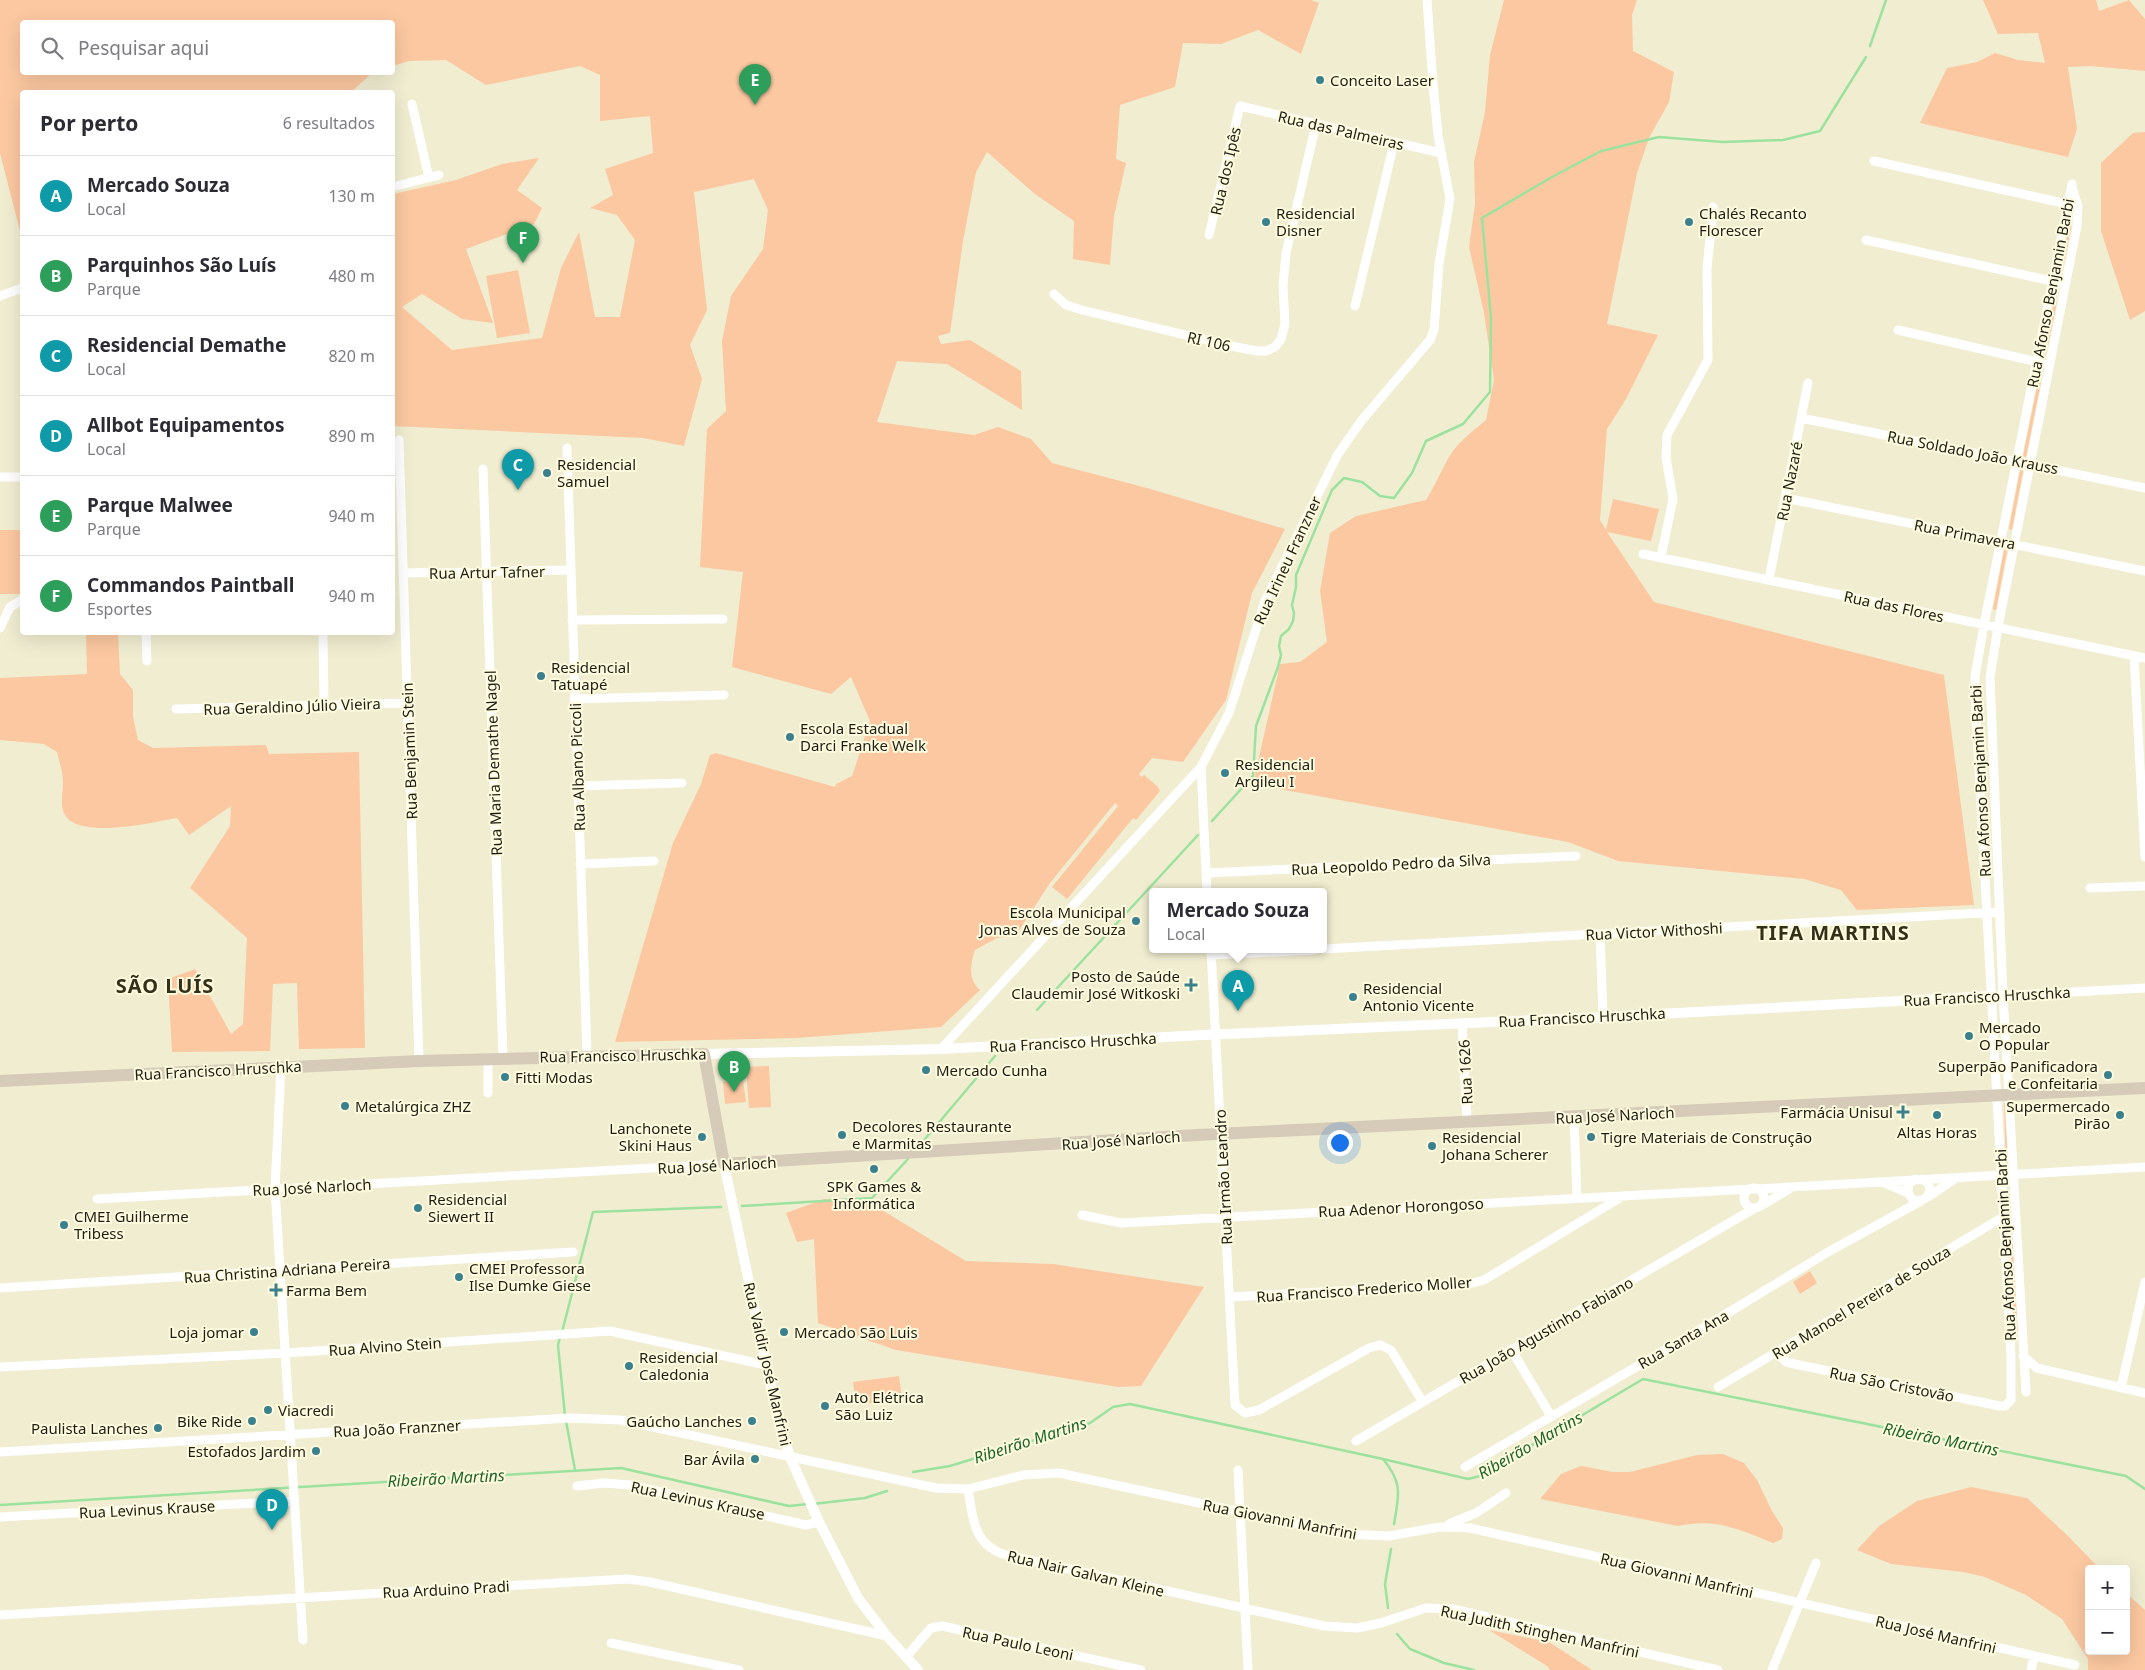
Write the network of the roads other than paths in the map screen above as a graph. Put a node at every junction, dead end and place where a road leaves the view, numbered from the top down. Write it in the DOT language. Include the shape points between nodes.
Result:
graph roads {
  1 [pos="1428,0"];
  2 [pos="412,104"];
  3 [pos="1240,106"];
  4 [pos="1316,124"];
  5 [pos="1394,143"];
  6 [pos="1441,153"];
  7 [pos="1874,161"];
  8 [pos="439,176"];
  9 [pos="429,178"];
  10 [pos="395,186"];
  11 [pos="2068,204"];
  12 [pos="2078,206"];
  13 [pos="1713,207"];
  14 [pos="1209,235"];
  15 [pos="1866,240"];
  16 [pos="2053,281"];
  17 [pos="2065,284"];
  18 [pos="20,289"];
  19 [pos="1054,294"];
  20 [pos="0,296"];
  21 [pos="1355,306"];
  22 [pos="1898,330"];
  23 [pos="2037,362"];
  24 [pos="2050,365"];
  25 [pos="1808,383"];
  26 [pos="1801,418"];
  27 [pos="399,440"];
  28 [pos="568,448"];
  29 [pos="2016,461"];
  30 [pos="2030,464"];
  31 [pos="396,467"];
  32 [pos="483,469"];
  33 [pos="0,477"];
  34 [pos="20,477"];
  35 [pos="2145,488"];
  36 [pos="1785,498"];
  37 [pos="2000,541"];
  38 [pos="2014,544"];
  39 [pos="397,548"];
  40 [pos="1642,554"];
  41 [pos="1661,557"];
  42 [pos="570,570"];
  43 [pos="2145,571"];
  44 [pos="486,572"];
  45 [pos="403,573"];
  46 [pos="1769,579"];
  47 [pos="20,601"];
  48 [pos="723,619"];
  49 [pos="572,620"];
  50 [pos="1984,625"];
  51 [pos="1998,627"];
  52 [pos="0,628"];
  53 [pos="146,635"];
  54 [pos="323,635"];
  55 [pos="2134,656"];
  56 [pos="2145,658"];
  57 [pos="148,661"];
  58 [pos="724,695"];
  59 [pos="574,699"];
  60 [pos="407,703"];
  61 [pos="324,705"];
  62 [pos="176,710"];
  63 [pos="1201,767"];
  64 [pos="682,783"];
  65 [pos="577,786"];
  66 [pos="1576,856"];
  67 [pos="2145,857"];
  68 [pos="654,861"];
  69 [pos="580,864"];
  70 [pos="1206,873"];
  71 [pos="2145,886"];
  72 [pos="1207,888"];
  73 [pos="2090,888"];
  74 [pos="2000,912"];
  75 [pos="1986,913"];
  76 [pos="1600,934"];
  77 [pos="1327,949"];
  78 [pos="1211,953"];
  79 [pos="2145,988"];
  80 [pos="2003,995"];
  81 [pos="1991,996"];
  82 [pos="1603,1017"];
  83 [pos="1462,1023"];
  84 [pos="1215,1034"];
  85 [pos="941,1049"];
  86 [pos="704,1054"];
  87 [pos="587,1056"];
  88 [pos="503,1058"];
  89 [pos="488,1059"];
  90 [pos="419,1061"];
  91 [pos="281,1068"];
  92 [pos="0,1080"];
  93 [pos="2145,1088"];
  94 [pos="488,1093"];
  95 [pos="2003,1096"];
  96 [pos="1574,1117"];
  97 [pos="1467,1122"];
  98 [pos="1220,1134"];
  99 [pos="724,1164"];
  100 [pos="2145,1167"];
  101 [pos="2013,1175"];
  102 [pos="2001,1176"];
  103 [pos="1956,1178"];
  104 [pos="1918,1179"];
  105 [pos="1875,1181"];
  106 [pos="1796,1186"];
  107 [pos="275,1188"];
  108 [pos="1754,1189"];
  109 [pos="1722,1191"];
  110 [pos="1624,1195"];
  111 [pos="1909,1195"];
  112 [pos="97,1198"];
  113 [pos="1578,1198"];
  114 [pos="1924,1199"];
  115 [pos="1745,1200"];
  116 [pos="1757,1208"];
  117 [pos="1902,1211"];
  118 [pos="1082,1215"];
  119 [pos="1225,1216"];
  120 [pos="2003,1217"];
  121 [pos="1737,1220"];
  122 [pos="573,1252"];
  123 [pos="280,1270"];
  124 [pos="2145,1282"];
  125 [pos="0,1288"];
  126 [pos="1230,1297"];
  127 [pos="2142,1309"];
  128 [pos="1511,1350"];
  129 [pos="286,1352"];
  130 [pos="1778,1352"];
  131 [pos="2011,1356"];
  132 [pos="2023,1356"];
  133 [pos="766,1365"];
  134 [pos="0,1367"];
  135 [pos="1718,1387"];
  136 [pos="2121,1388"];
  137 [pos="2026,1392"];
  138 [pos="2145,1393"];
  139 [pos="1422,1401"];
  140 [pos="2009,1403"];
  141 [pos="1551,1416"];
  142 [pos="290,1435"];
  143 [pos="1356,1441"];
  144 [pos="0,1452"];
  145 [pos="790,1457"];
  146 [pos="1465,1467"];
  147 [pos="1238,1470"];
  148 [pos="577,1486"];
  149 [pos="968,1489"];
  150 [pos="1506,1493"];
  151 [pos="294,1498"];
  152 [pos="1241,1512"];
  153 [pos="0,1517"];
  154 [pos="819,1522"];
  155 [pos="1440,1527"];
  156 [pos="1816,1563"];
  157 [pos="301,1597"];
  158 [pos="1798,1603"];
  159 [pos="1246,1609"];
  160 [pos="0,1615"];
  161 [pos="887,1636"];
  162 [pos="303,1640"];
  163 [pos="611,1643"];
  164 [pos="2034,1656"];
  165 [pos="906,1657"];
  166 [pos="2074,1665"];
  167 [pos="739,1670"];
  168 [pos="918,1670"];
  169 [pos="1141,1670"];
  170 [pos="1248,1670"];
  171 [pos="1718,1670"];
  172 [pos="1772,1670"];
  173 [pos="2031,1670"];
  1 -- 6 [label="street, Rua Irineu Franzner" via="1432,84"];
  2 -- 9 [label="street"];
  3 -- 4 [label="street, Rua das Palmeiras"];
  3 -- 14 [label="street, Rua dos Ipês"];
  4 -- 5 [label="street, Rua das Palmeiras"];
  4 -- 19 [label="street, RI 106" via="1286,254 1283,332 1275,347 1266,350 1231,346 1097,314 1066,305"];
  5 -- 6 [label="street, Rua das Palmeiras"];
  5 -- 21 [label="street"];
  6 -- 63 [label="street, Rua Irineu Franzner" via="1450,198 1439,264 1434,330 1430,340 1362,420 1338,454 1265,601 1229,713"];
  7 -- 11 [label="street"];
  8 -- 9 [label="street"];
  9 -- 10 [label="street"];
  11 -- 12 [label="street"];
  11 -- 12 [label="street, Rua Afonso Benjamin Barbi" via="2072,184"];
  11 -- 16 [label="street, Rua Afonso Benjamin Barbi"];
  12 -- 17 [label="street, Rua Afonso Benjamin Barbi"];
  13 -- 41 [label="street" via="1707,269 1708,360 1667,435 1666,457 1673,499"];
  15 -- 16 [label="street"];
  16 -- 17 [label="street"];
  16 -- 23 [label="street, Rua Afonso Benjamin Barbi"];
  17 -- 24 [label="street, Rua Afonso Benjamin Barbi"];
  18 -- 20 [label="street"];
  22 -- 23 [label="street"];
  23 -- 24 [label="street"];
  23 -- 29 [label="street, Rua Afonso Benjamin Barbi"];
  24 -- 30 [label="street, Rua Afonso Benjamin Barbi"];
  25 -- 26 [label="street, Rua Nazaré"];
  26 -- 29 [label="street, Rua Soldado João Krauss"];
  26 -- 36 [label="street, Rua Nazaré"];
  27 -- 31 [label="street, Rua Benjamin Stein"];
  28 -- 42 [label="street, Rua Albano Piccoli"];
  29 -- 30 [label="street, Rua Soldado João Krauss"];
  29 -- 37 [label="street, Rua Afonso Benjamin Barbi"];
  30 -- 35 [label="street, Rua Soldado João Krauss"];
  30 -- 38 [label="street, Rua Afonso Benjamin Barbi"];
  31 -- 39 [label="street, Rua Benjamin Stein"];
  32 -- 44 [label="street, Rua Maria Demathe Nagel"];
  33 -- 34 [label="street"];
  36 -- 37 [label="street, Rua Primavera"];
  36 -- 46 [label="street, Rua Nazaré"];
  37 -- 38 [label="street, Rua Primavera"];
  37 -- 50 [label="street, Rua Afonso Benjamin Barbi"];
  38 -- 43 [label="street, Rua Primavera"];
  38 -- 51 [label="street, Rua Afonso Benjamin Barbi"];
  39 -- 45 [label="street, Rua Benjamin Stein"];
  40 -- 41 [label="street, Rua das Flores"];
  41 -- 46 [label="street, Rua das Flores"];
  42 -- 44 [label="street, Rua Artur Tafner"];
  42 -- 49 [label="street, Rua Albano Piccoli"];
  44 -- 45 [label="street, Rua Artur Tafner"];
  44 -- 88 [label="street, Rua Maria Demathe Nagel"];
  45 -- 60 [label="street, Rua Benjamin Stein"];
  46 -- 50 [label="street, Rua das Flores"];
  47 -- 52 [label="street" via="10,607"];
  48 -- 49 [label="street"];
  49 -- 59 [label="street, Rua Albano Piccoli"];
  50 -- 51 [label="street, Rua das Flores"];
  50 -- 75 [label="street, Rua Afonso Benjamin Barbi" via="1975,676 1975,696"];
  51 -- 55 [label="street, Rua das Flores"];
  51 -- 74 [label="street, Rua Afonso Benjamin Barbi" via="1990,696"];
  53 -- 57 [label="street"];
  54 -- 61 [label="street"];
  55 -- 56 [label="street, Rua das Flores"];
  55 -- 67 [label="street"];
  58 -- 59 [label="street"];
  59 -- 65 [label="street, Rua Albano Piccoli"];
  60 -- 61 [label="street, Rua Geraldino Júlio Vieira"];
  60 -- 90 [label="street, Rua Benjamin Stein"];
  61 -- 62 [label="street, Rua Geraldino Júlio Vieira"];
  63 -- 70 [label="street"];
  63 -- 85 [label="street, Rua Irineu Franzner"];
  64 -- 65 [label="street"];
  65 -- 69 [label="street, Rua Albano Piccoli"];
  66 -- 70 [label="street, Rua Leopoldo Pedro da Silva"];
  68 -- 69 [label="street"];
  69 -- 87 [label="street, Rua Albano Piccoli"];
  70 -- 72 [label="street"];
  71 -- 73 [label="street"];
  74 -- 75 [label="street, Rua Victor Withoshi"];
  74 -- 80 [label="street, Rua Afonso Benjamin Barbi"];
  75 -- 76 [label="street, Rua Victor Withoshi"];
  75 -- 81 [label="street, Rua Afonso Benjamin Barbi"];
  76 -- 77 [label="street, Rua Victor Withoshi"];
  76 -- 82 [label="street"];
  78 -- 84 [label="street, Rua Irmão Leandro"];
  79 -- 80 [label="street, Rua Francisco Hruschka"];
  80 -- 81 [label="street, Rua Francisco Hruschka"];
  80 -- 95 [label="street, Rua Afonso Benjamin Barbi"];
  81 -- 82 [label="street, Rua Francisco Hruschka"];
  81 -- 95 [label="street, Rua Afonso Benjamin Barbi"];
  82 -- 83 [label="street, Rua Francisco Hruschka"];
  83 -- 84 [label="street, Rua Francisco Hruschka"];
  83 -- 97 [label="street, Rua 1626"];
  84 -- 85 [label="street, Rua Francisco Hruschka"];
  84 -- 98 [label="street, Rua Irmão Leandro"];
  85 -- 86 [label="street, Rua Francisco Hruschka"];
  86 -- 87 [label="main road, Rua Francisco Hruschka"];
  86 -- 99 [label="main road, Rua Valdir José Manfrini"];
  87 -- 88 [label="main road, Rua Francisco Hruschka"];
  88 -- 89 [label="main road, Rua Francisco Hruschka"];
  89 -- 90 [label="main road, Rua Francisco Hruschka"];
  89 -- 94 [label="street"];
  90 -- 91 [label="main road, Rua Francisco Hruschka"];
  91 -- 92 [label="main road, Rua Francisco Hruschka"];
  91 -- 107 [label="street"];
  93 -- 95 [label="main road, Rua José Narloch"];
  95 -- 96 [label="main road, Rua José Narloch"];
  95 -- 101 [label="street, Rua Afonso Benjamin Barbi"];
  95 -- 102 [label="street, Rua Afonso Benjamin Barbi"];
  96 -- 97 [label="main road, Rua José Narloch"];
  96 -- 113 [label="street"];
  97 -- 98 [label="main road, Rua José Narloch"];
  98 -- 99 [label="main road, Rua José Narloch"];
  98 -- 119 [label="street, Rua Irmão Leandro"];
  99 -- 107 [label="street, Rua José Narloch"];
  99 -- 133 [label="street, Rua Valdir José Manfrini"];
  100 -- 101 [label="street, Rua Adenor Horongoso"];
  101 -- 102 [label="street, Rua Adenor Horongoso"];
  101 -- 132 [label="street, Rua Afonso Benjamin Barbi"];
  102 -- 103 [label="street, Rua Adenor Horongoso"];
  102 -- 120 [label="street, Rua Afonso Benjamin Barbi"];
  103 -- 104 [label="street, Rua Adenor Horongoso"];
  103 -- 114 [label="street"];
  104 -- 105 [label="street, Rua Adenor Horongoso"];
  104 -- 111 [label="street, Rua Santa Ana" via="1909,1184"];
  104 -- 114 [label="street" via="1930,1187"];
  105 -- 106 [label="street, Rua Adenor Horongoso"];
  105 -- 111 [label="street, Rua Adenor Horongoso" via="1892,1185"];
  106 -- 108 [label="street, Rua Adenor Horongoso"];
  106 -- 116 [label="street, Rua Adenor Horongoso"];
  107 -- 112 [label="street, Rua José Narloch"];
  107 -- 123 [label="street"];
  108 -- 109 [label="street, Rua Adenor Horongoso"];
  108 -- 115 [label="street" via="1747,1192"];
  108 -- 116 [label="street" via="1762,1192 1764,1197"];
  109 -- 110 [label="street, Rua Adenor Horongoso"];
  109 -- 115 [label="street, Rua Adenor Horongoso"];
  110 -- 113 [label="street, Rua Adenor Horongoso"];
  110 -- 126 [label="street, Rua Francisco Frederico Moller" via="1484,1280 1470,1284"];
  111 -- 114 [label="street, Rua Adenor Horongoso"];
  111 -- 117 [label="street, Rua Santa Ana"];
  113 -- 119 [label="street, Rua Adenor Horongoso"];
  114 -- 117 [label="street, Rua Santa Ana"];
  115 -- 116 [label="street" via="1749,1207"];
  115 -- 121 [label="street"];
  116 -- 121 [label="street, Rua João Agustinho Fabiano"];
  117 -- 141 [label="street, Rua Santa Ana"];
  118 -- 119 [label="street, Rua Adenor Horongoso" via="1121,1223"];
  119 -- 126 [label="street, Rua Irmão Leandro"];
  120 -- 130 [label="street, Rua Manoel Pereira de Souza"];
  120 -- 131 [label="street, Rua Afonso Benjamin Barbi"];
  121 -- 128 [label="street, Rua João Agustinho Fabiano"];
  122 -- 123 [label="street, Rua Christina Adriana Pereira"];
  123 -- 125 [label="street, Rua Christina Adriana Pereira"];
  123 -- 129 [label="street"];
  124 -- 127 [label="street"];
  126 -- 139 [label="street, Rua Irmão Leandro" via="1235,1404 1245,1413 1259,1410 1369,1348 1380,1345 1391,1350"];
  127 -- 136 [label="street"];
  128 -- 139 [label="street, Rua João Agustinho Fabiano"];
  128 -- 141 [label="street"];
  129 -- 133 [label="street, Rua Alvino Stein" via="620,1332"];
  129 -- 134 [label="street, Rua Alvino Stein"];
  129 -- 142 [label="street"];
  130 -- 135 [label="street, Rua Manoel Pereira de Souza"];
  130 -- 140 [label="street, Rua São Cristovão" via="1786,1362 1799,1366 2000,1406"];
  131 -- 132 [label="street"];
  131 -- 140 [label="street, Rua Afonso Benjamin Barbi" via="2012,1394"];
  132 -- 136 [label="street" via="2037,1368"];
  132 -- 137 [label="street, Rua Afonso Benjamin Barbi"];
  133 -- 145 [label="street, Rua Valdir José Manfrini"];
  136 -- 138 [label="street"];
  139 -- 143 [label="street, Rua João Agustinho Fabiano"];
  141 -- 146 [label="street, Rua Santa Ana"];
  142 -- 144 [label="street, Rua João Franzner"];
  142 -- 145 [label="street, Rua João Franzner" via="570,1418 620,1420"];
  142 -- 151 [label="street"];
  145 -- 149 [label="street, Rua Giovanni Manfrini" via="916,1485"];
  145 -- 154 [label="street, Rua Valdir José Manfrini"];
  147 -- 152 [label="street"];
  148 -- 154 [label="street, Rua Levinus Krause" via="630,1485 806,1525"];
  149 -- 152 [label="street, Rua Giovanni Manfrini" via="1023,1475 1059,1473"];
  149 -- 159 [label="street, Rua Nair Galvan Kleine" via="978,1535 986,1546 997,1552"];
  150 -- 155 [label="street" via="1476,1513"];
  151 -- 153 [label="street, Rua Levinus Krause"];
  151 -- 157 [label="street"];
  152 -- 155 [label="street, Rua Giovanni Manfrini" via="1360,1536 1404,1535"];
  152 -- 159 [label="street"];
  154 -- 161 [label="street, Rua Valdir José Manfrini" via="858,1598"];
  155 -- 158 [label="street, Rua Giovanni Manfrini" via="1459,1526 1492,1532"];
  156 -- 158 [label="street"];
  157 -- 160 [label="street, Rua Arduino Pradi"];
  157 -- 161 [label="street, Rua Arduino Pradi" via="626,1579"];
  157 -- 162 [label="street"];
  158 -- 164 [label="street, Rua José Manfrini"];
  158 -- 172 [label="street"];
  159 -- 170 [label="street"];
  159 -- 171 [label="street, Rua Judith Stinghen Manfrini" via="1324,1626 1349,1628 1381,1623 1426,1608 1453,1609"];
  161 -- 165 [label="street, Rua Valdir José Manfrini"];
  163 -- 167 [label="street"];
  164 -- 166 [label="street, Rua José Manfrini"];
  164 -- 173 [label="street"];
  165 -- 168 [label="street, Rua Valdir José Manfrini"];
  165 -- 169 [label="street, Rua Paulo Leoni" via="931,1628 942,1626"];
}
